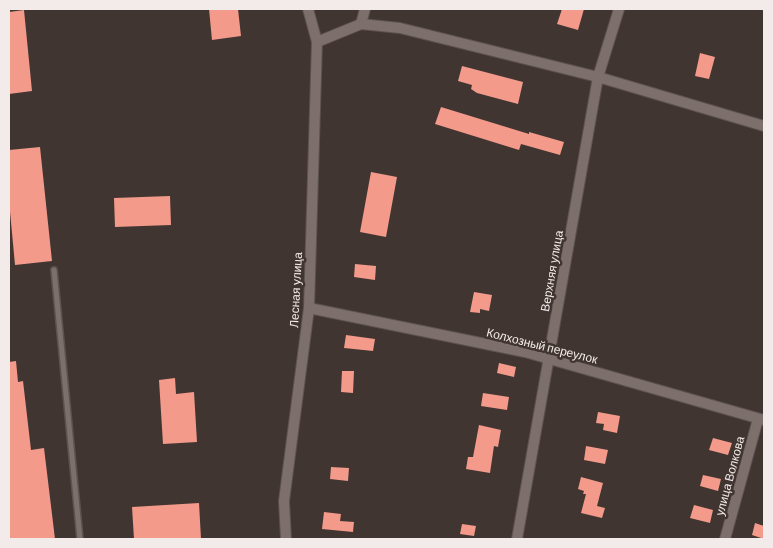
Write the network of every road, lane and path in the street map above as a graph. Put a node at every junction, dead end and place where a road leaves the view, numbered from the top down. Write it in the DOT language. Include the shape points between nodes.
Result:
graph roads {
  1 [pos="308,9"];
  2 [pos="366,9"];
  3 [pos="619,9"];
  4 [pos="361,24"];
  5 [pos="317,42"];
  6 [pos="598,77"];
  7 [pos="764,126"];
  8 [pos="54,270"];
  9 [pos="310,308"];
  10 [pos="549,359"];
  11 [pos="761,420"];
  12 [pos="80,539"];
  13 [pos="286,539"];
  14 [pos="517,539"];
  15 [pos="725,539"];
  1 -- 5 [label="street, Лесная улица"];
  2 -- 4 [label="street"];
  3 -- 6 [label="street, Верхняя улица"];
  4 -- 5 [label="street"];
  4 -- 6 [label="street" via="400,28"];
  5 -- 9 [label="street, Лесная улица"];
  6 -- 7 [label="street"];
  6 -- 10 [label="street, Верхняя улица"];
  8 -- 12 [label="lane"];
  9 -- 10 [label="street, Колхозный переулок"];
  9 -- 13 [label="street, Лесная улица" via="284,501"];
  10 -- 11 [label="street, Колхозный переулок"];
  10 -- 14 [label="street, Верхняя улица"];
  11 -- 15 [label="street, улица Волкова"];
}
